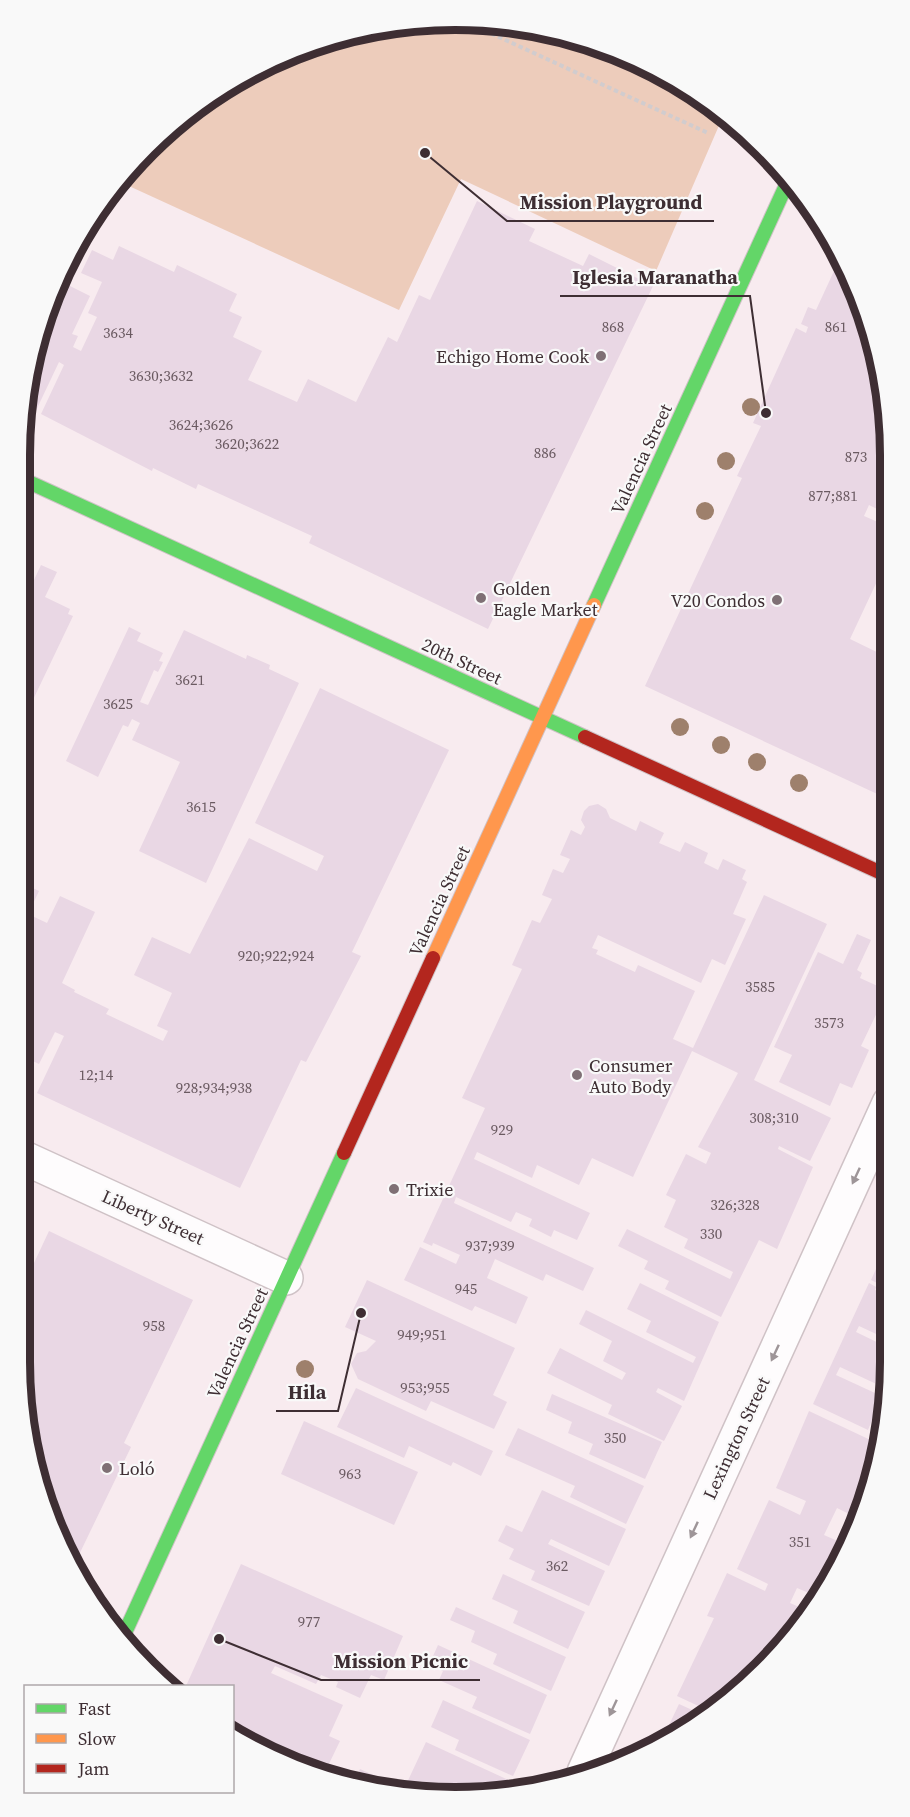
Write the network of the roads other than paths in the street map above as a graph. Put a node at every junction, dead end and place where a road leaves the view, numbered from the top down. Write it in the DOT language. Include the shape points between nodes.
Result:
graph roads {
  1 [pos="785,187"];
  2 [pos="30,483"];
  3 [pos="543,718"];
  4 [pos="880,872"];
  5 [pos="880,1123"];
  6 [pos="30,1161"];
  7 [pos="286,1278"];
  8 [pos="126,1631"];
  9 [pos="587,1766"];
  1 -- 3 [label="street, Valencia Street"];
  2 -- 3 [label="street, 20th Street"];
  3 -- 4 [label="street, 20th Street"];
  3 -- 7 [label="street, Valencia Street"];
  5 -- 9 [label="street, Lexington Street, one-way"];
  6 -- 7 [label="street, Liberty Street"];
  7 -- 8 [label="street, Valencia Street"];
}
